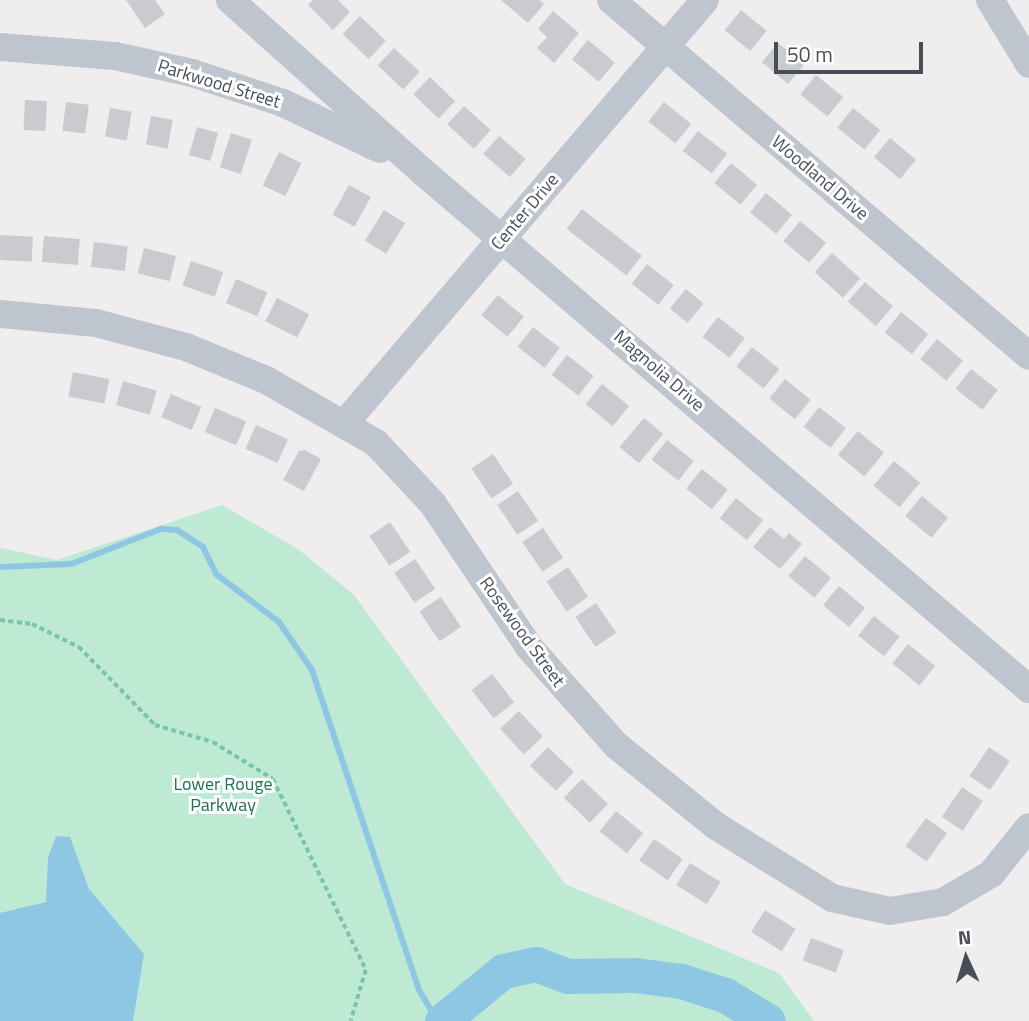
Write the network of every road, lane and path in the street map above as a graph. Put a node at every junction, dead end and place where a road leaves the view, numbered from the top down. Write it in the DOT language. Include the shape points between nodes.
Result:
graph roads {
  1 [pos="230,0"];
  2 [pos="611,0"];
  3 [pos="705,0"];
  4 [pos="990,0"];
  5 [pos="0,47"];
  6 [pos="666,47"];
  7 [pos="288,55"];
  8 [pos="1029,64"];
  9 [pos="265,96"];
  10 [pos="423,172"];
  11 [pos="504,237"];
  12 [pos="0,314"];
  13 [pos="1029,356"];
  14 [pos="345,423"];
  15 [pos="0,620"];
  16 [pos="1029,689"];
  17 [pos="1029,827"];
  18 [pos="351,1021"];
  1 -- 7 [label="street, Magnolia Drive"];
  2 -- 6 [label="street, Woodland Drive"];
  3 -- 6 [label="street, Center Drive"];
  4 -- 8 [label="street"];
  5 -- 9 [label="street, Parkwood Street" via="74,51 155,64"];
  6 -- 11 [label="street, Center Drive"];
  6 -- 13 [label="street, Woodland Drive"];
  7 -- 9 [label="street"];
  7 -- 10 [label="street, Magnolia Drive"];
  9 -- 10 [label="street, Parkwood Street" via="321,119"];
  10 -- 11 [label="street, Magnolia Drive"];
  11 -- 14 [label="street, Center Drive"];
  11 -- 16 [label="street, Magnolia Drive"];
  12 -- 14 [label="street, Rosewood Street" via="96,323 186,347 266,380"];
  14 -- 17 [label="street, Rosewood Street" via="376,443 418,484 511,624 600,729 650,777 772,863 832,898 868,909 906,911 943,902 978,885 1004,862"];
  15 -- 18 [label="path" via="32,624 79,647 155,725 213,742 273,779 366,970"];
}
